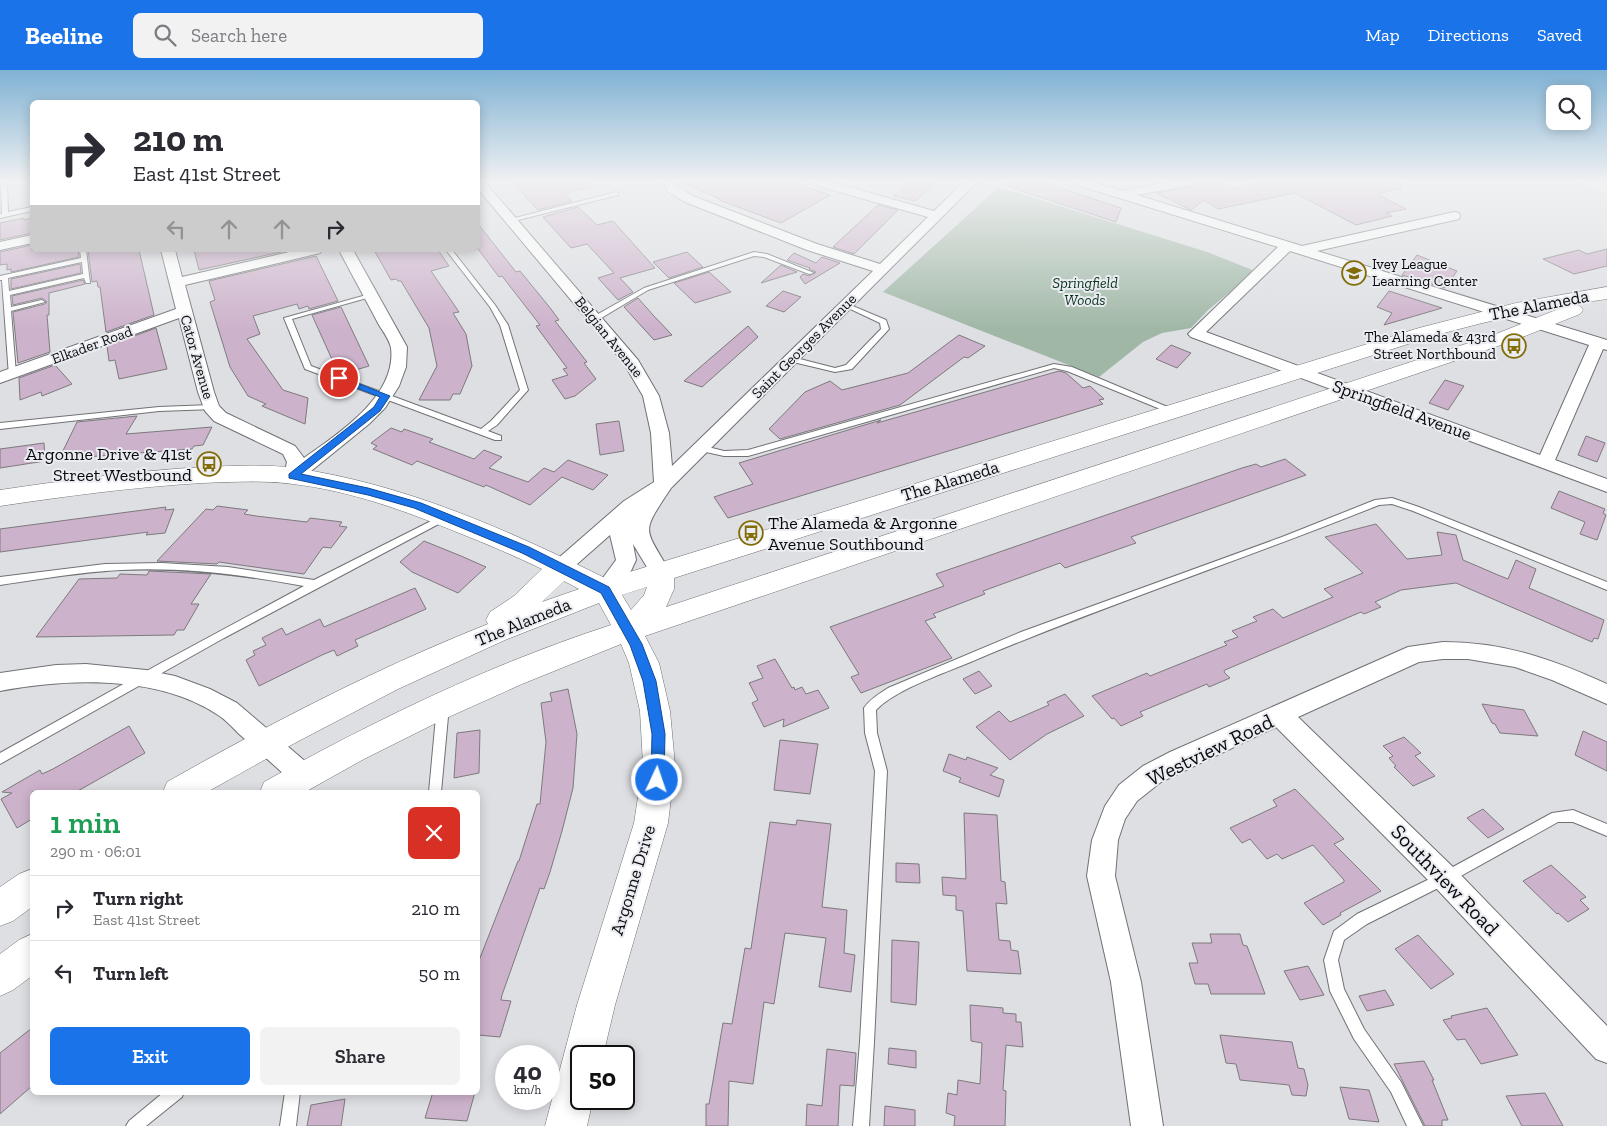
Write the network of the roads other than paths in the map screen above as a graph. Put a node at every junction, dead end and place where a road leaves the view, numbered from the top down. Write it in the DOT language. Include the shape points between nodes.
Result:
graph roads {
  1 [pos="519,230"];
  2 [pos="770,230"];
  3 [pos="921,230"];
  4 [pos="1238,230"];
  5 [pos="1383,230"];
  6 [pos="30,239"];
  7 [pos="0,246"];
  8 [pos="1294,248"];
  9 [pos="83,252"];
  10 [pos="169,252"];
  11 [pos="306,252"];
  12 [pos="347,252"];
  13 [pos="451,252"];
  14 [pos="84,260"];
  15 [pos="882,269"];
  16 [pos="811,274"];
  17 [pos="3,278"];
  18 [pos="177,283"];
  19 [pos="1607,293"];
  20 [pos="6,294"];
  21 [pos="372,295"];
  22 [pos="42,302"];
  23 [pos="846,305"];
  24 [pos="7,310"];
  25 [pos="184,311"];
  26 [pos="1500,312"];
  27 [pos="595,318"];
  28 [pos="1538,324"];
  29 [pos="1603,344"];
  30 [pos="792,359"];
  31 [pos="1300,373"];
  32 [pos="6,376"];
  33 [pos="1346,390"];
  34 [pos="385,396"];
  35 [pos="212,407"];
  36 [pos="1173,411"];
  37 [pos="0,426"];
  38 [pos="482,432"];
  39 [pos="498,438"];
  40 [pos="700,448"];
  41 [pos="1545,463"];
  42 [pos="293,476"];
  43 [pos="664,484"];
  44 [pos="1607,486"];
  45 [pos="0,498"];
  46 [pos="631,506"];
  47 [pos="447,516"];
  48 [pos="561,567"];
  49 [pos="660,572"];
  50 [pos="0,582"];
  51 [pos="314,584"];
  52 [pos="1607,586"];
  53 [pos="605,590"];
  54 [pos="628,629"];
  55 [pos="454,649"];
  56 [pos="140,679"];
  57 [pos="0,682"];
  58 [pos="1598,690"];
  59 [pos="443,705"];
  60 [pos="1280,715"];
  61 [pos="266,742"];
  62 [pos="0,760"];
  63 [pos="304,776"];
  64 [pos="182,790"];
  65 [pos="280,790"];
  66 [pos="435,790"];
  67 [pos="1607,830"];
  68 [pos="1445,878"];
  69 [pos="30,887"];
  70 [pos="0,908"];
  71 [pos="30,954"];
  72 [pos="0,977"];
  73 [pos="586,1045"];
  74 [pos="1607,1048"];
  75 [pos="173,1095"];
  76 [pos="293,1095"];
  77 [pos="570,1109"];
  78 [pos="134,1126"];
  79 [pos="288,1126"];
  80 [pos="566,1126"];
  81 [pos="860,1126"];
  82 [pos="1147,1126"];
  83 [pos="1414,1126"];
  1 -- 27 [label="street, Belgian Avenue"];
  2 -- 15 [label="street"];
  3 -- 15 [label="street, Saint Georges Avenue"];
  4 -- 8 [label="street"];
  5 -- 8 [label="street"];
  6 -- 7 [label="street"];
  8 -- 26 [label="street"];
  8 -- 31 [label="street, Springfield Avenue" via="1196,334"];
  9 -- 14 [label="lane"];
  10 -- 18 [label="street, Cator Avenue"];
  11 -- 18 [label="street"];
  12 -- 21 [label="street"];
  13 -- 38 [label="lane" via="504,325 524,390"];
  14 -- 17 [label="lane"];
  14 -- 20 [label="lane" via="87,278"];
  15 -- 23 [label="street, Saint Georges Avenue"];
  16 -- 27 [label="lane" via="765,255 754,254 646,289"];
  17 -- 20 [label="lane"];
  18 -- 25 [label="street, Cator Avenue"];
  19 -- 26 [label="main road, The Alameda"];
  19 -- 28 [label="main road, The Alameda"];
  20 -- 24 [label="lane"];
  21 -- 34 [label="street" via="399,347 401,359"];
  21 -- 34 [label="lane" via="288,318 308,366"];
  22 -- 24 [label="lane"];
  23 -- 30 [label="street, Saint Georges Avenue"];
  23 -- 30 [label="lane" via="883,322 885,329 849,367 835,370"];
  24 -- 32 [label="lane"];
  25 -- 32 [label="street, Elkader Road"];
  25 -- 35 [label="street, Cator Avenue"];
  26 -- 28 [label="street"];
  26 -- 31 [label="main road, The Alameda"];
  27 -- 43 [label="street, Belgian Avenue" via="630,360 651,396 660,433"];
  28 -- 29 [label="street"];
  28 -- 33 [label="main road, The Alameda"];
  29 -- 41 [label="street"];
  30 -- 40 [label="street, Saint Georges Avenue"];
  31 -- 33 [label="street, Springfield Avenue"];
  31 -- 36 [label="main road, The Alameda"];
  33 -- 41 [label="street, Springfield Avenue"];
  33 -- 54 [label="main road, The Alameda"];
  34 -- 38 [label="lane"];
  34 -- 42 [label="street" via="377,409"];
  35 -- 37 [label="lane" via="159,409"];
  35 -- 42 [label="street, Cator Avenue" via="220,417 281,445 296,456 298,465"];
  36 -- 40 [label="lane" via="1054,366 748,453 722,455"];
  36 -- 49 [label="main road, The Alameda"];
  38 -- 39 [label="lane"];
  40 -- 43 [label="street, Saint Georges Avenue"];
  41 -- 44 [label="street, Springfield Avenue"];
  42 -- 45 [label="main road" via="230,474 168,477"];
  42 -- 47 [label="main road" via="376,493"];
  43 -- 46 [label="street, Saint Georges Avenue"];
  43 -- 49 [label="street" via="640,520 638,529 640,540"];
  46 -- 48 [label="street, Saint Georges Avenue"];
  46 -- 53 [label="street" via="622,520 620,532 626,560"];
  47 -- 48 [label="main road"];
  47 -- 51 [label="lane"];
  48 -- 53 [label="main road"];
  48 -- 55 [label="main road" via="524,603"];
  49 -- 53 [label="main road, The Alameda"];
  49 -- 54 [label="main road" via="662,589 659,596"];
  50 -- 51 [label="lane" via="90,568 176,566"];
  51 -- 56 [label="lane"];
  52 -- 81 [label="lane" via="1416,509 1392,501 1378,502 1025,635 892,691 878,700 870,708 871,732 881,771"];
  53 -- 54 [label="main road, Argonne Drive"];
  53 -- 55 [label="main road, The Alameda"];
  54 -- 59 [label="main road, The Alameda"];
  54 -- 73 [label="main road, Argonne Drive" via="644,663 655,711 656,795 651,823"];
  55 -- 61 [label="main road, The Alameda"];
  56 -- 57 [label="street" via="76,673"];
  56 -- 61 [label="street" via="184,689 212,701 227,709"];
  56 -- 62 [label="lane"];
  58 -- 60 [label="street, Westview Road" via="1532,663 1494,652 1440,649 1416,653"];
  59 -- 63 [label="main road, The Alameda"];
  59 -- 66 [label="lane"];
  60 -- 68 [label="street, Southview Road"];
  60 -- 82 [label="street, Westview Road" via="1152,774 1128,793 1114,814 1105,840 1101,876 1126,982"];
  61 -- 63 [label="street"];
  61 -- 64 [label="main road, The Alameda"];
  63 -- 65 [label="main road, The Alameda"];
  67 -- 68 [label="lane" via="1573,816 1556,817"];
  68 -- 74 [label="street, Southview Road"];
  68 -- 83 [label="lane" via="1362,919 1339,936 1331,960 1337,991 1359,1034 1396,1087"];
  69 -- 70 [label="main road"];
  71 -- 72 [label="main road"];
  75 -- 78 [label="lane"];
  76 -- 79 [label="lane"];
  77 -- 80 [label="main road"];
}
